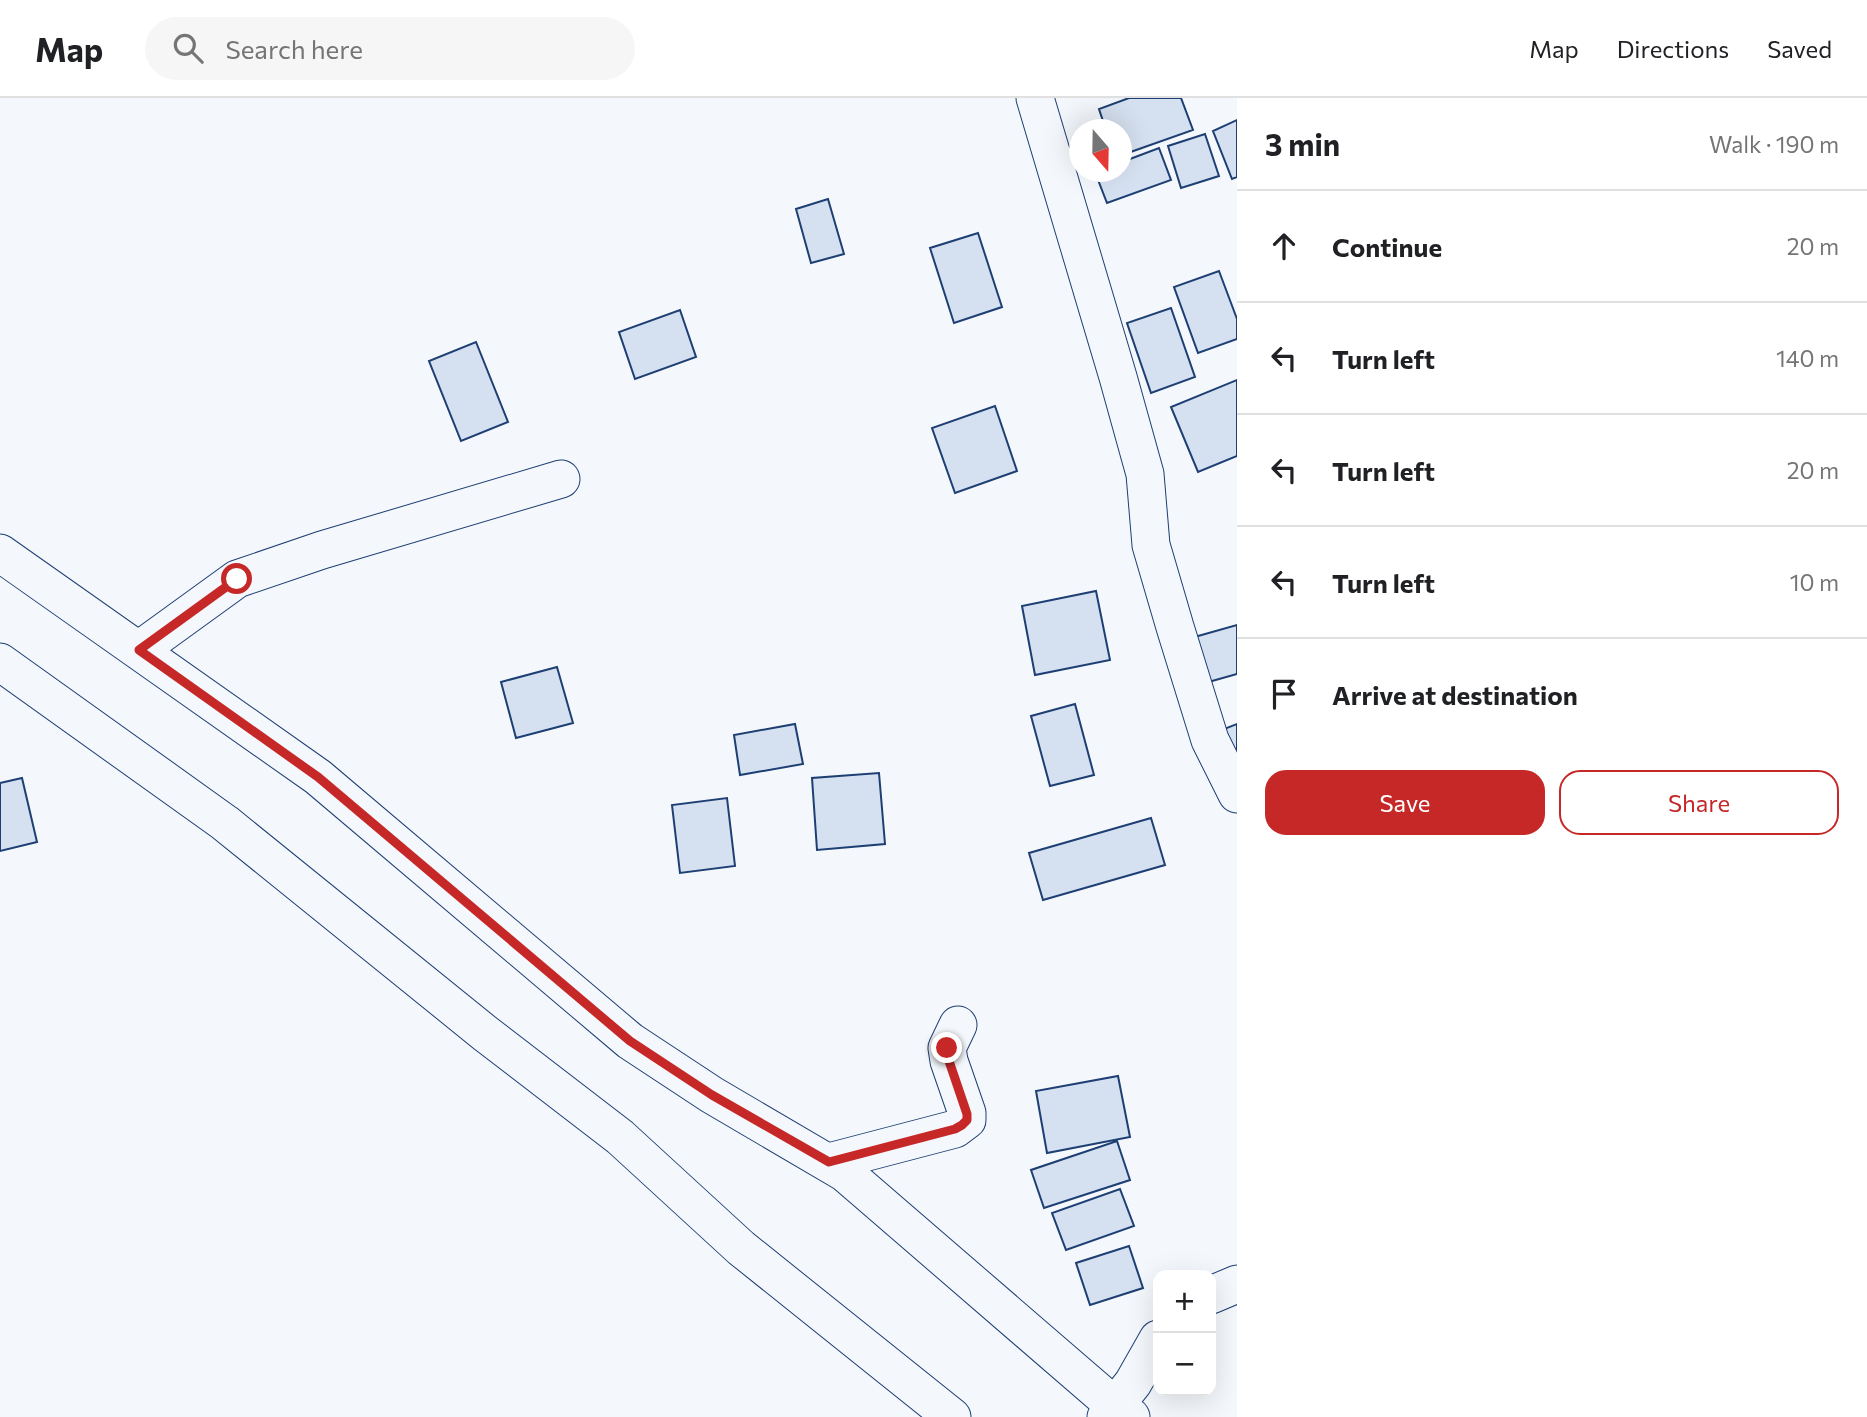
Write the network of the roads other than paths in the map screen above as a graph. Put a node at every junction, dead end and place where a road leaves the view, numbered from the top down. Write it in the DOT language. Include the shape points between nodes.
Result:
graph roads {
  1 [pos="1035,98"];
  2 [pos="561,479"];
  3 [pos="0,553"];
  4 [pos="139,650"];
  5 [pos="0,662"];
  6 [pos="1237,794"];
  7 [pos="958,1025"];
  8 [pos="829,1162"];
  9 [pos="1237,1284"];
  10 [pos="1216,1293"];
  11 [pos="1153,1348"];
  12 [pos="1118,1414"];
  13 [pos="952,1417"];
  1 -- 6 [label="street" via="1145,474 1151,545 1210,740"];
  2 -- 4 [label="street" via="237,579"];
  3 -- 4 [label="street"];
  4 -- 8 [label="street" via="318,777 630,1041 712,1095"];
  5 -- 13 [label="street" via="225,823 620,1137 741,1248"];
  7 -- 8 [label="street" via="947,1048 967,1120 955,1129"];
  8 -- 12 [label="street"];
  9 -- 10 [label="street"];
  11 -- 12 [label="street"];
}
